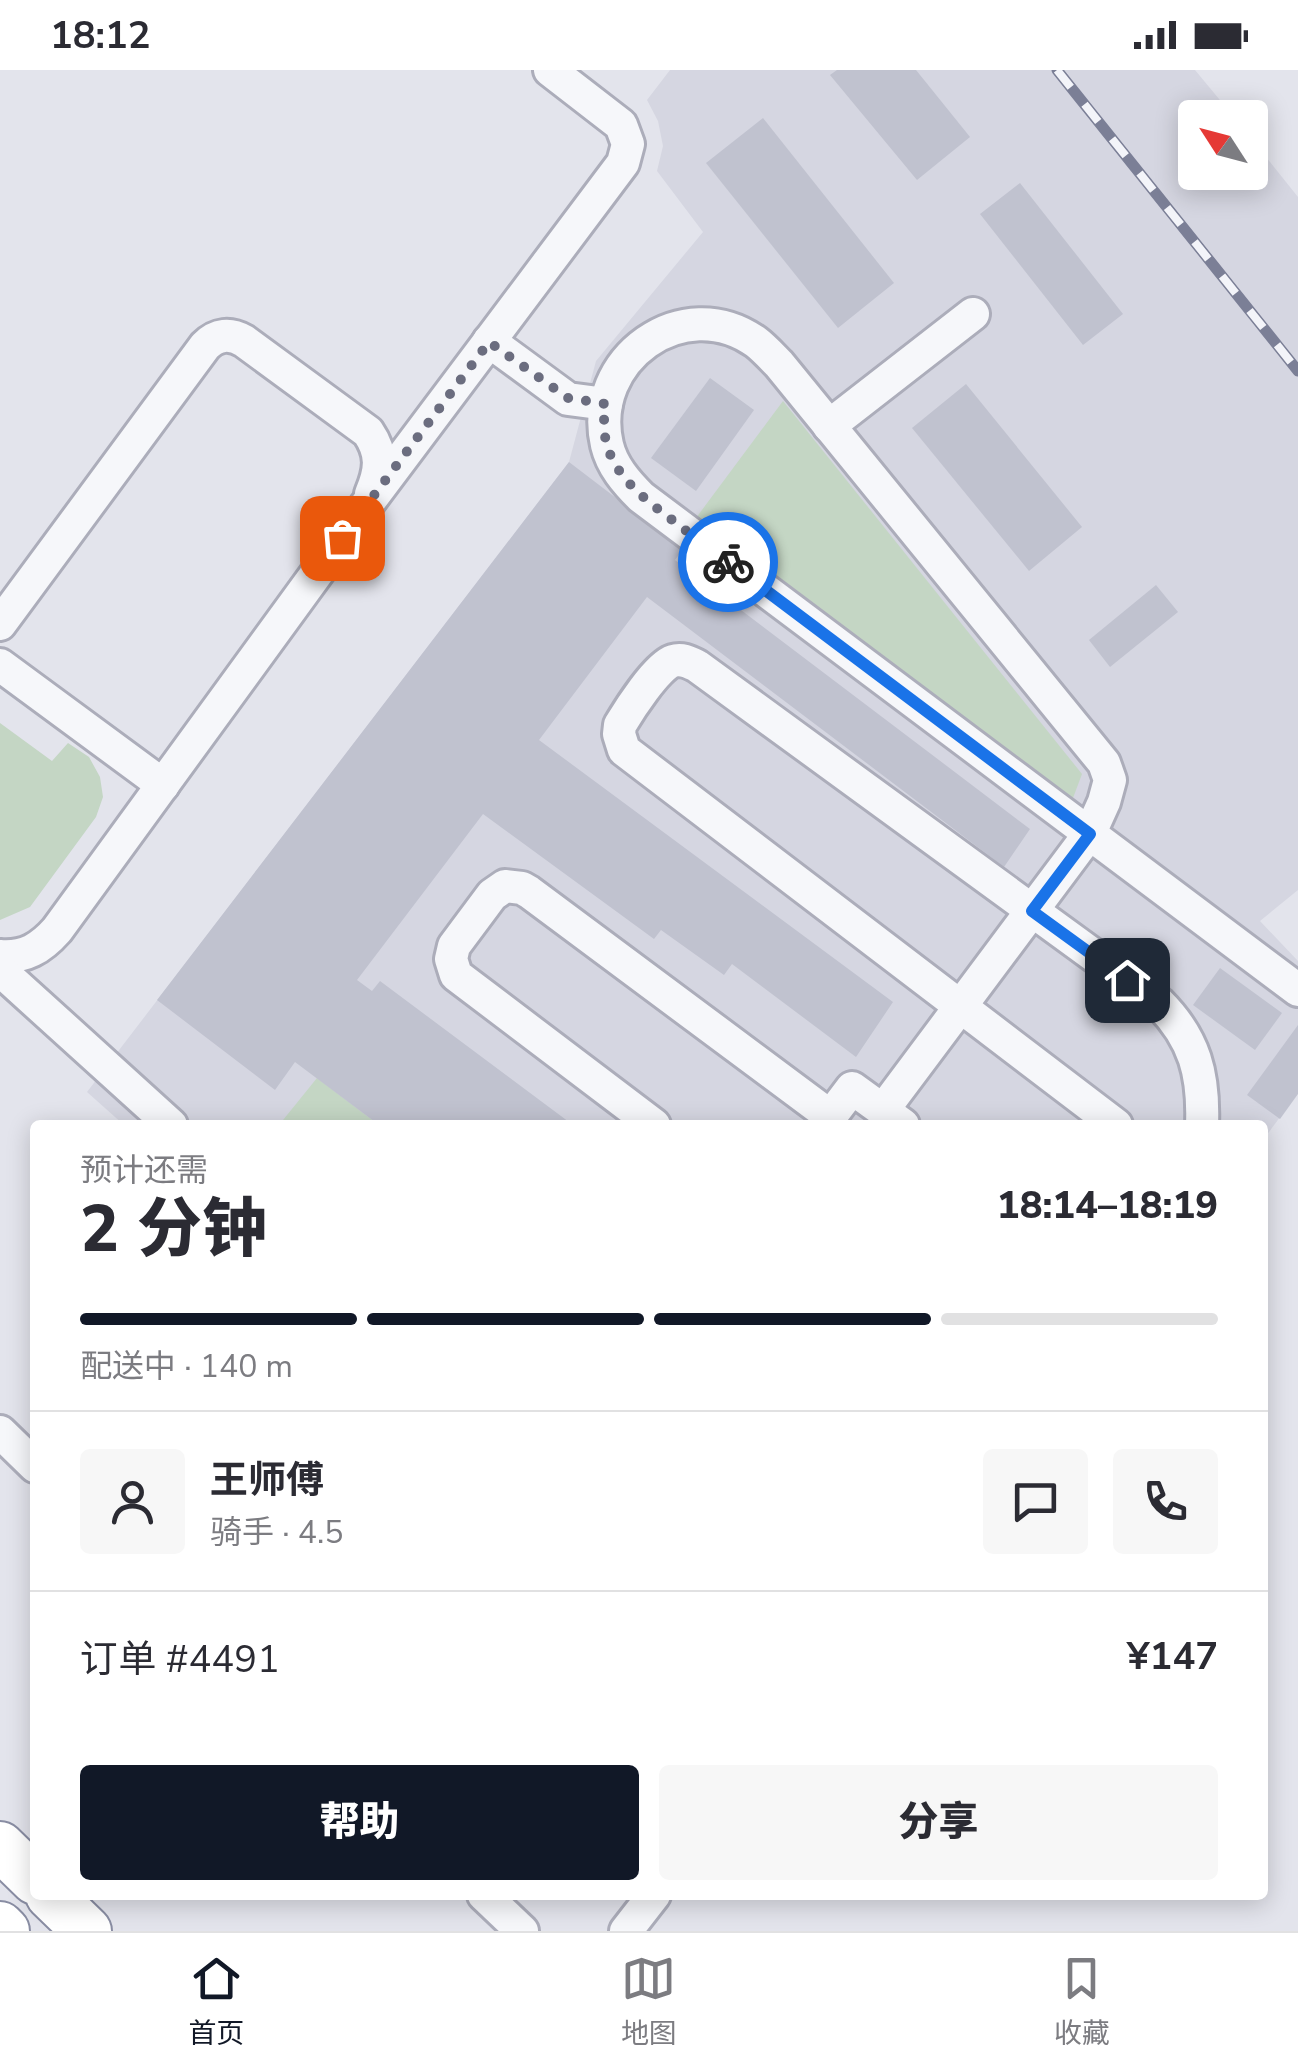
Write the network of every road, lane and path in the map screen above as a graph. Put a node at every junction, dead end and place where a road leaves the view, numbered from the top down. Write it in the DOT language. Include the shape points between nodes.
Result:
graph roads {
  1 [pos="550,70"];
  2 [pos="973,314"];
  3 [pos="489,342"];
  4 [pos="606,404"];
  5 [pos="829,426"];
  6 [pos="365,507"];
  7 [pos="0,624"];
  8 [pos="0,665"];
  9 [pos="163,786"];
  10 [pos="1090,834"];
  11 [pos="1032,911"];
  12 [pos="0,956"];
  13 [pos="0,970"];
  14 [pos="1298,990"];
  15 [pos="960,1007"];
  16 [pos="893,1118"];
  17 [pos="166,1120"];
  18 [pos="647,1120"];
  19 [pos="826,1120"];
  20 [pos="828,1120"];
  21 [pos="1109,1120"];
  22 [pos="1202,1120"];
  23 [pos="0,1432"];
  24 [pos="30,1461"];
  25 [pos="0,1846"];
  26 [pos="30,1875"];
  27 [pos="55,1900"];
  28 [pos="489,1900"];
  29 [pos="650,1900"];
  30 [pos="0,1926"];
  31 [pos="6,1931"];
  32 [pos="87,1931"];
  33 [pos="522,1931"];
  34 [pos="626,1931"];
  1 -- 3 [label="street" via="621,125 627,154"];
  2 -- 5 [label="street"];
  3 -- 4 [label="street" via="568,398"];
  3 -- 6 [label="street"];
  4 -- 5 [label="street" via="624,362 646,342 672,328 702,324 757,343"];
  4 -- 10 [label="street" via="607,448 641,497"];
  5 -- 10 [label="street" via="1104,764 1110,780"];
  6 -- 7 [label="street" via="380,469 368,432 244,341 219,336 205,346"];
  6 -- 9 [label="street"];
  8 -- 9 [label="street"];
  9 -- 12 [label="street" via="45,944"];
  10 -- 11 [label="street"];
  10 -- 14 [label="street"];
  11 -- 15 [label="street"];
  11 -- 15 [label="street" via="697,666 682,660 660,670 620,725 624,750"];
  11 -- 22 [label="street" via="1178,1023 1193,1052"];
  13 -- 17 [label="street"];
  15 -- 16 [label="street"];
  15 -- 21 [label="street"];
  16 -- 20 [label="street" via="852,1088"];
  18 -- 19 [label="street" via="456,975 454,946 498,890 514,886 529,892"];
  23 -- 24 [label="street"];
  25 -- 26 [label="highway"];
  27 -- 32 [label="highway"];
  28 -- 33 [label="street"];
  29 -- 34 [label="street"];
  30 -- 31 [label="highway"];
}
